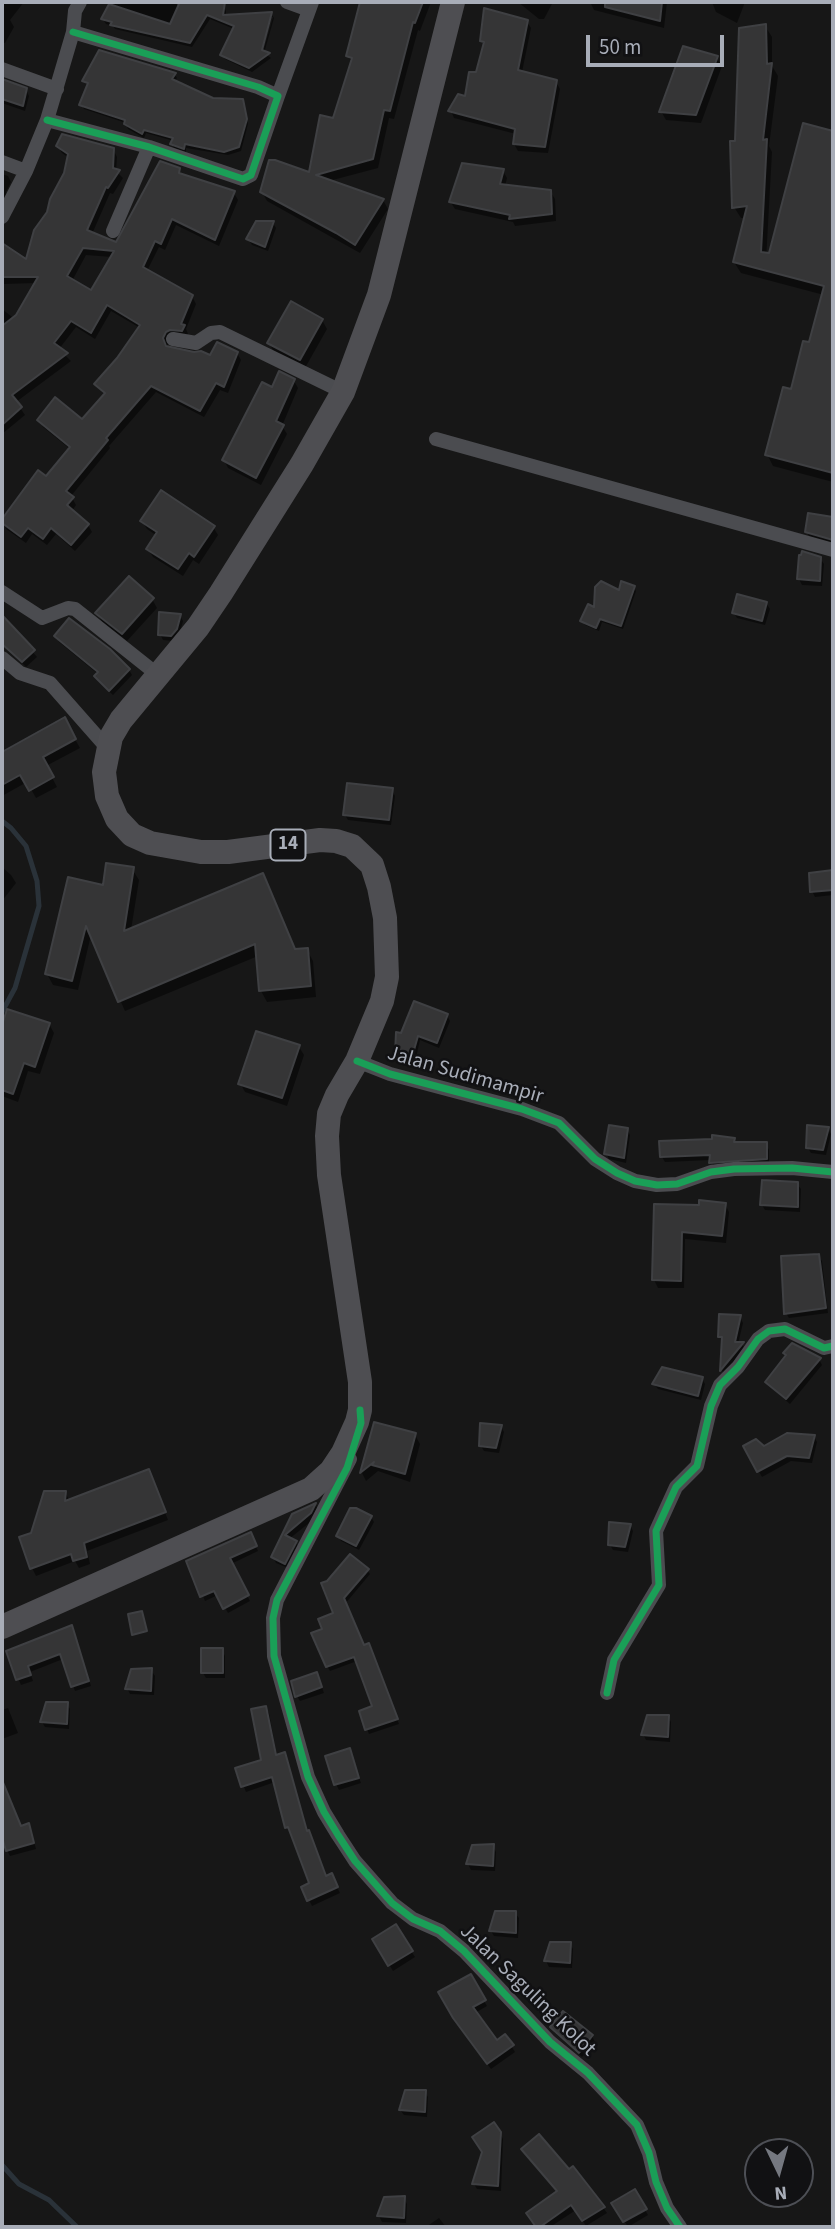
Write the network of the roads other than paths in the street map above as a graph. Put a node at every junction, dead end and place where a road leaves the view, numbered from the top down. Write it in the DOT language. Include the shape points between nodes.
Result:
graph roads {
  1 [pos="287,2"];
  2 [pos="453,2"];
  3 [pos="73,5"];
  4 [pos="311,6"];
  5 [pos="73,32"];
  6 [pos="2,69"];
  7 [pos="57,89"];
  8 [pos="278,96"];
  9 [pos="47,120"];
  10 [pos="149,147"];
  11 [pos="2,162"];
  12 [pos="26,172"];
  13 [pos="2,217"];
  14 [pos="113,231"];
  15 [pos="173,339"];
  16 [pos="343,391"];
  17 [pos="436,439"];
  18 [pos="833,550"];
  19 [pos="2,592"];
  20 [pos="2,658"];
  21 [pos="158,675"];
  22 [pos="109,750"];
  23 [pos="357,1061"];
  24 [pos="833,1172"];
  25 [pos="833,1346"];
  26 [pos="360,1410"];
  27 [pos="2,1627"];
  28 [pos="607,1693"];
  29 [pos="680,2227"];
  1 -- 4 [label="street"];
  2 -- 16 [label="highway, 14" via="379,295"];
  3 -- 5 [label="street"];
  4 -- 8 [label="street"];
  5 -- 7 [label="street"];
  5 -- 8 [label="street"];
  6 -- 7 [label="street"];
  7 -- 9 [label="street"];
  8 -- 10 [label="street" via="248,178"];
  9 -- 10 [label="street"];
  9 -- 12 [label="street"];
  10 -- 14 [label="street"];
  11 -- 12 [label="street"];
  12 -- 13 [label="street"];
  15 -- 16 [label="street" via="196,343 220,332"];
  16 -- 21 [label="highway, 14" via="221,593"];
  17 -- 18 [label="street"];
  19 -- 21 [label="street" via="42,618 75,609"];
  20 -- 22 [label="street" via="20,673 50,683"];
  21 -- 22 [label="highway, 14" via="121,720"];
  22 -- 23 [label="highway, 14" via="104,772 111,808 123,827 150,843 228,852 320,840 352,846 365,856 372,865 385,918 387,977"];
  23 -- 24 [label="street, Jalan Sudimampir" via="559,1123 595,1159 635,1181 677,1184 734,1169"];
  23 -- 26 [label="highway, 14" via="329,1114 327,1136 356,1346"];
  25 -- 28 [label="street" via="824,1349 785,1329 769,1331 720,1385 697,1465 676,1487 656,1531 659,1585 614,1660"];
  26 -- 27 [label="highway, 14" via="343,1454 311,1489"];
  26 -- 29 [label="street, Jalan Saguling Kolot" via="361,1423 347,1468 277,1600 273,1618 274,1656 309,1777 324,1812 355,1861 392,1903 464,1951 637,2125 656,2182"];
}
